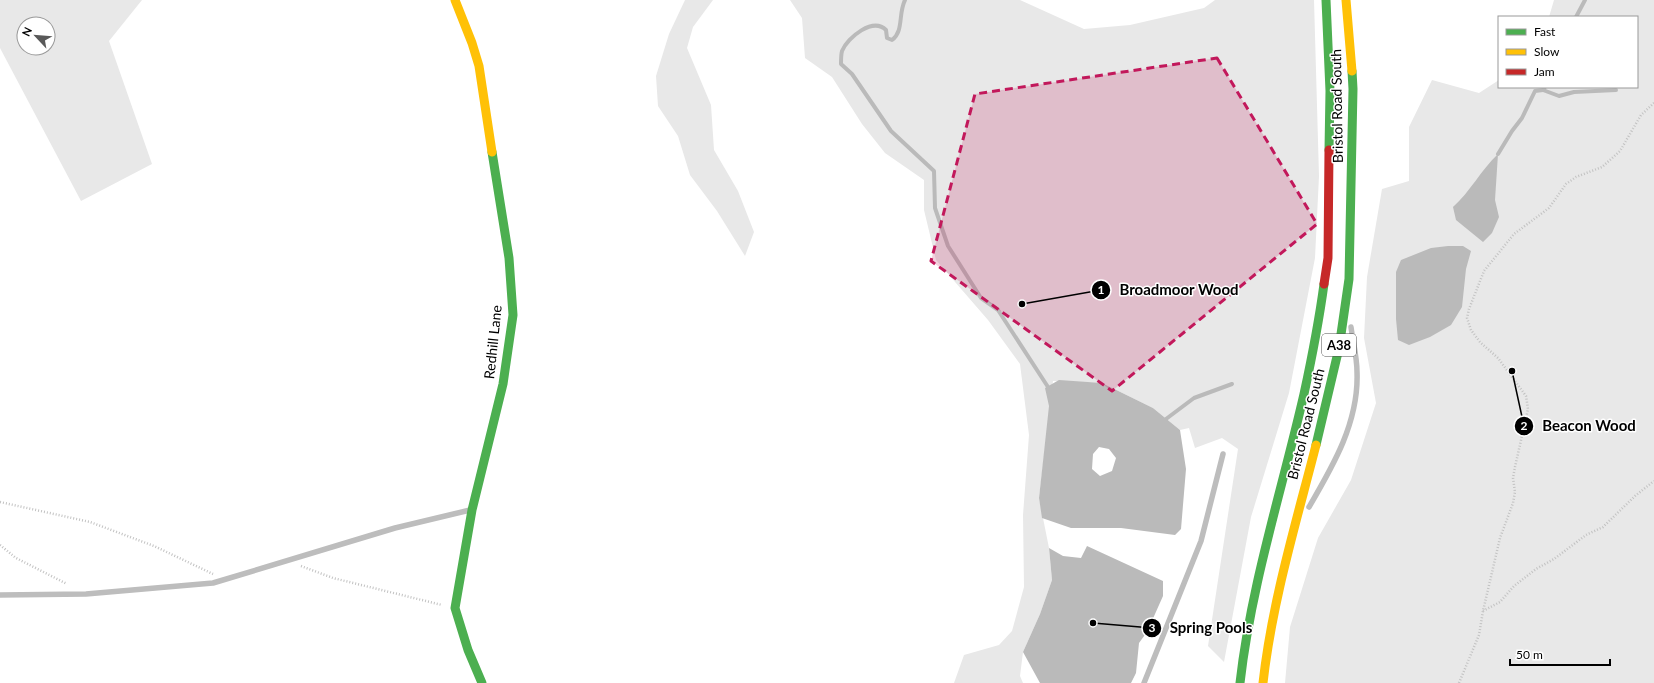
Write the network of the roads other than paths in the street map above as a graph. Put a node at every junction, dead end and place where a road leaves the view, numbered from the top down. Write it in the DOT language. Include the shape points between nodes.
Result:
graph roads {
  1 [pos="455,0"];
  2 [pos="1326,0"];
  3 [pos="1346,0"];
  4 [pos="1347,300"];
  5 [pos="1349,316"];
  6 [pos="1350,324"];
  7 [pos="1223,454"];
  8 [pos="472,510"];
  9 [pos="1293,533"];
  10 [pos="0,595"];
  11 [pos="482,683"];
  12 [pos="1144,683"];
  13 [pos="1240,683"];
  14 [pos="1263,683"];
  1 -- 8 [label="main road, Redhill Lane" via="478,66 509,258 513,315 503,384"];
  2 -- 13 [label="main road, Bristol Road South / A38" via="1330,91 1328,258 1304,394 1255,591"];
  3 -- 4 [label="main road, Bristol Road South / A38" via="1353,89"];
  4 -- 5 [label="lane"];
  4 -- 9 [label="main road, Bristol Road South / A38" via="1336,360"];
  6 -- 9 [label="lane" via="1357,372 1352,417 1332,468"];
  7 -- 12 [label="lane" via="1201,541"];
  8 -- 10 [label="lane" via="395,528 213,583 86,594"];
  8 -- 11 [label="main road, Redhill Lane" via="454,608"];
  9 -- 14 [label="main road, Bristol Road South / A38" via="1277,597"];
}
